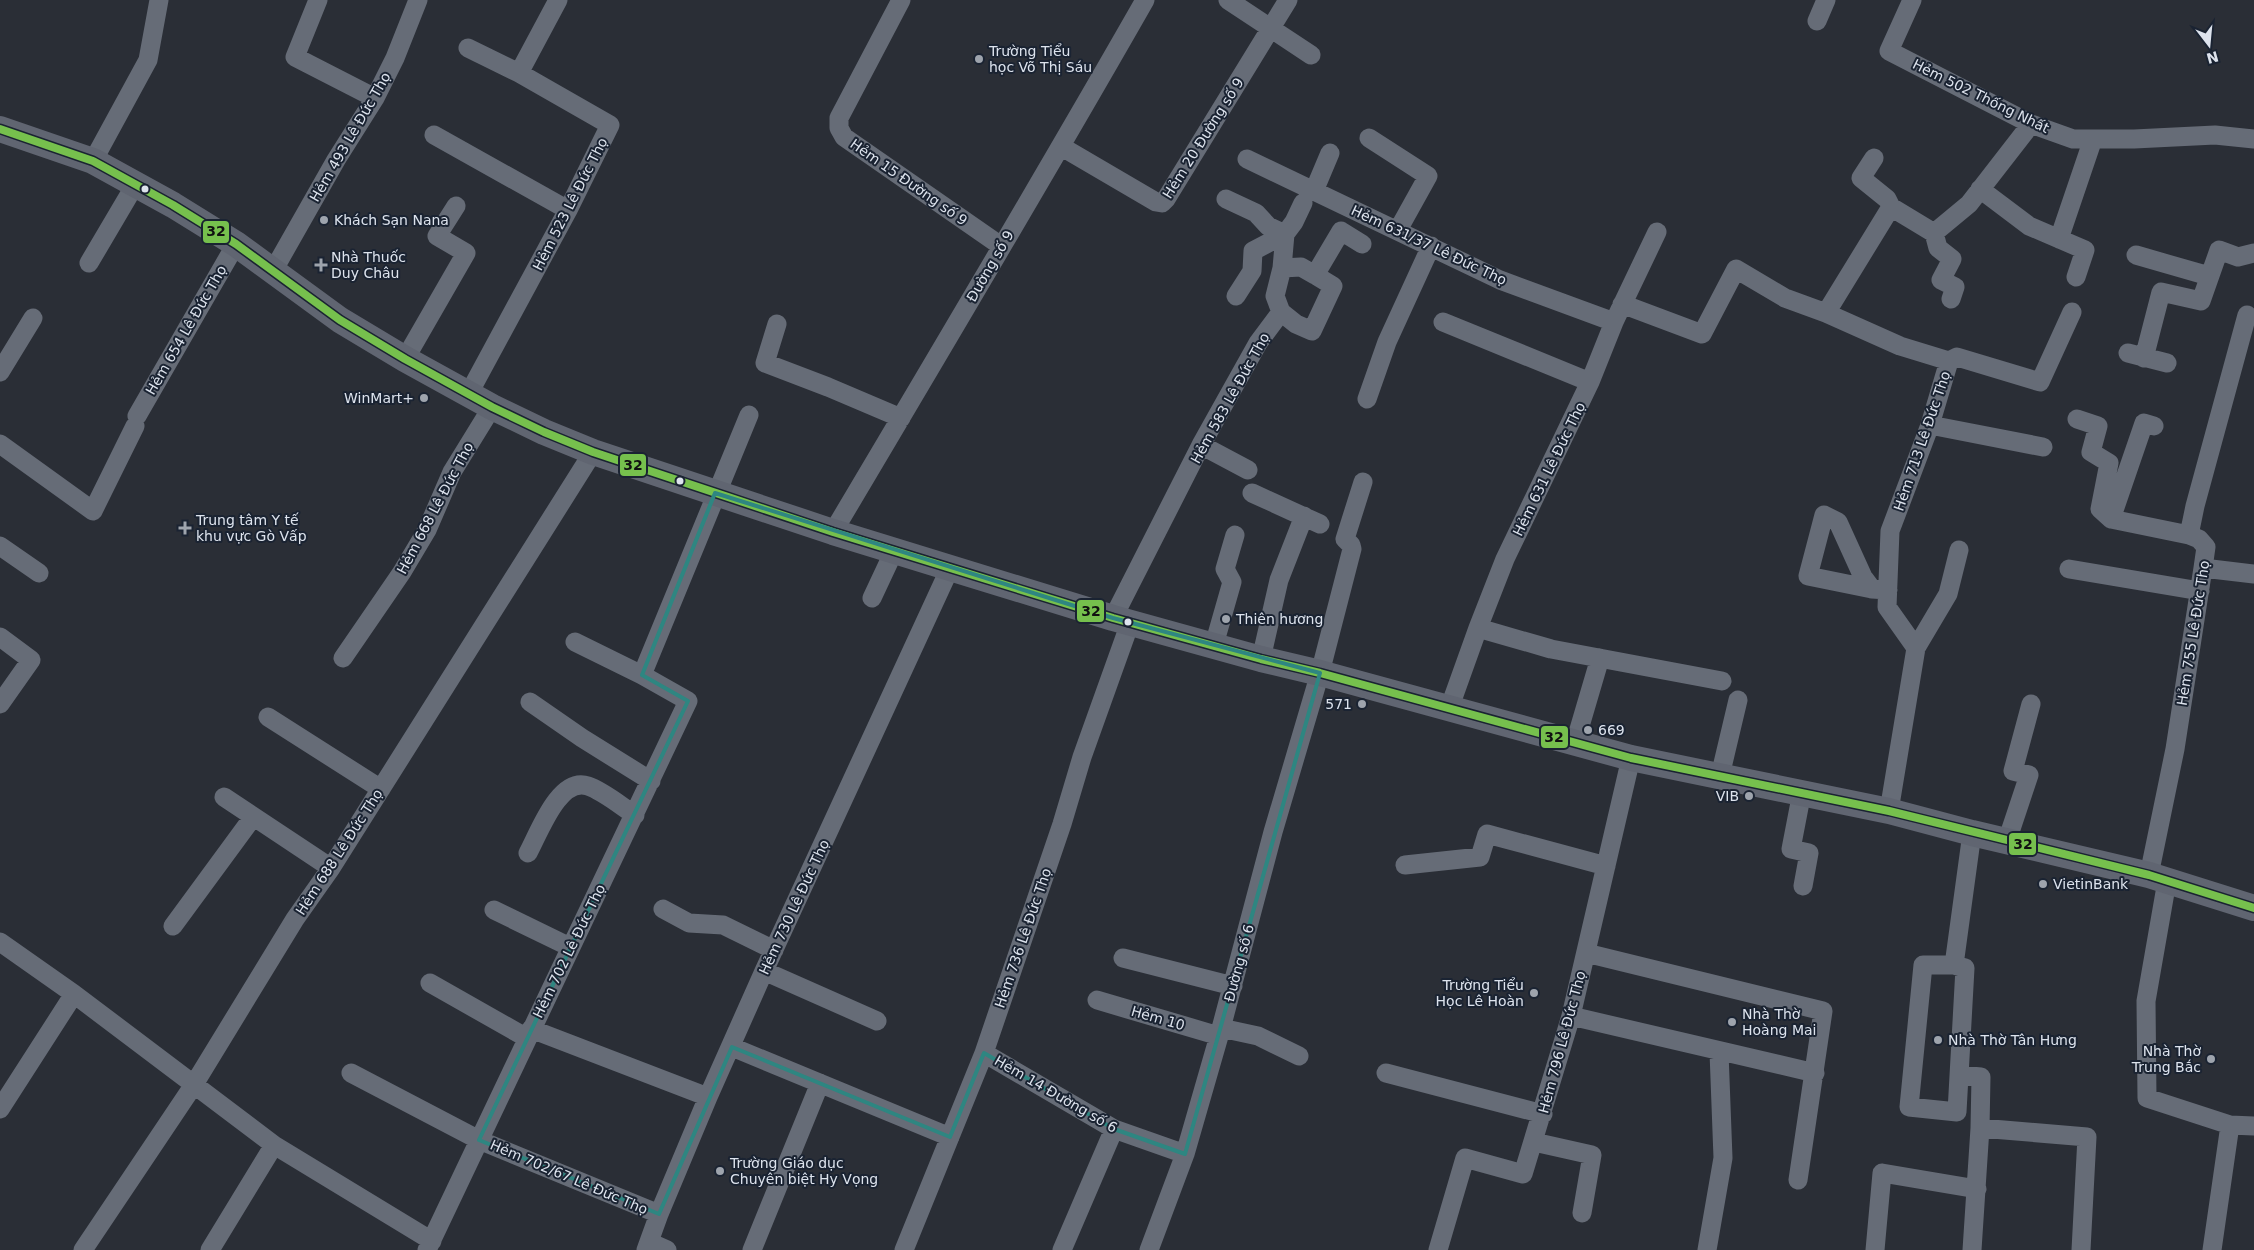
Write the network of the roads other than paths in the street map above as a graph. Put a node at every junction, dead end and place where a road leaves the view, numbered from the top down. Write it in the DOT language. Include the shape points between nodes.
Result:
graph roads {
  1 [pos="159,0"];
  2 [pos="318,0"];
  3 [pos="418,0"];
  4 [pos="558,0"];
  5 [pos="901,0"];
  6 [pos="1145,0"];
  7 [pos="1228,0"];
  8 [pos="1288,0"];
  9 [pos="1826,0"];
  10 [pos="1912,0"];
  11 [pos="1817,21"];
  12 [pos="1271,28"];
  13 [pos="468,48"];
  14 [pos="1311,56"];
  15 [pos="519,74"];
  16 [pos="375,98"];
  17 [pos="2032,124"];
  18 [pos="0,130"];
  19 [pos="434,135"];
  20 [pos="1369,138"];
  21 [pos="2093,139"];
  22 [pos="2254,139"];
  23 [pos="1062,147"];
  24 [pos="1330,153"];
  25 [pos="1874,158"];
  26 [pos="1247,160"];
  27 [pos="93,161"];
  28 [pos="135,185"];
  29 [pos="1980,189"];
  30 [pos="1309,197"];
  31 [pos="1226,198"];
  32 [pos="456,206"];
  33 [pos="1891,207"];
  34 [pos="568,210"];
  35 [pos="1398,230"];
  36 [pos="1657,232"];
  37 [pos="1934,233"];
  38 [pos="1285,234"];
  39 [pos="2060,239"];
  40 [pos="236,244"];
  41 [pos="1362,244"];
  42 [pos="1001,246"];
  43 [pos="1430,246"];
  44 [pos="2254,253"];
  45 [pos="2136,255"];
  46 [pos="89,263"];
  47 [pos="1282,268"];
  48 [pos="273,271"];
  49 [pos="1315,275"];
  50 [pos="2210,276"];
  51 [pos="2076,277"];
  52 [pos="1236,296"];
  53 [pos="1951,299"];
  54 [pos="1622,304"];
  55 [pos="1281,312"];
  56 [pos="2072,312"];
  57 [pos="1826,313"];
  58 [pos="2247,315"];
  59 [pos="33,318"];
  60 [pos="1443,322"];
  61 [pos="1614,322"];
  62 [pos="777,324"];
  63 [pos="405,359"];
  64 [pos="1949,361"];
  65 [pos="2167,363"];
  66 [pos="0,372"];
  67 [pos="1590,382"];
  68 [pos="468,395"];
  69 [pos="1367,399"];
  70 [pos="492,407"];
  71 [pos="749,415"];
  72 [pos="901,418"];
  73 [pos="2077,419"];
  74 [pos="1930,425"];
  75 [pos="2154,426"];
  76 [pos="0,444"];
  77 [pos="1201,445"];
  78 [pos="2043,447"];
  79 [pos="593,452"];
  80 [pos="1248,470"];
  81 [pos="1362,482"];
  82 [pos="1252,492"];
  83 [pos="715,493"];
  84 [pos="2111,519"];
  85 [pos="833,532"];
  86 [pos="1235,535"];
  87 [pos="2189,535"];
  88 [pos="0,546"];
  89 [pos="1959,550"];
  90 [pos="894,551"];
  91 [pos="950,568"];
  92 [pos="2204,568"];
  93 [pos="2069,569"];
  94 [pos="39,573"];
  95 [pos="2254,574"];
  96 [pos="2200,591"];
  97 [pos="872,598"];
  98 [pos="1122,620"];
  99 [pos="1478,628"];
  100 [pos="0,636"];
  101 [pos="575,642"];
  102 [pos="1214,645"];
  103 [pos="1916,648"];
  104 [pos="343,658"];
  105 [pos="1600,658"];
  106 [pos="1261,659"];
  107 [pos="1320,672"];
  108 [pos="642,675"];
  109 [pos="1722,681"];
  110 [pos="1738,700"];
  111 [pos="530,702"];
  112 [pos="0,704"];
  113 [pos="2031,704"];
  114 [pos="1450,709"];
  115 [pos="268,718"];
  116 [pos="1575,743"];
  117 [pos="1632,758"];
  118 [pos="1720,776"];
  119 [pos="651,781"];
  120 [pos="381,789"];
  121 [pos="1802,792"];
  122 [pos="224,797"];
  123 [pos="1889,811"];
  124 [pos="635,815"];
  125 [pos="253,816"];
  126 [pos="1972,833"];
  127 [pos="2007,841"];
  128 [pos="528,853"];
  129 [pos="1405,865"];
  130 [pos="1606,866"];
  131 [pos="331,868"];
  132 [pos="2158,878"];
  133 [pos="1803,886"];
  134 [pos="2254,908"];
  135 [pos="663,909"];
  136 [pos="494,910"];
  137 [pos="173,926"];
  138 [pos="0,942"];
  139 [pos="570,947"];
  140 [pos="774,950"];
  141 [pos="1586,953"];
  142 [pos="1123,958"];
  143 [pos="1954,965"];
  144 [pos="764,971"];
  145 [pos="430,983"];
  146 [pos="1233,986"];
  147 [pos="74,994"];
  148 [pos="1096,1000"];
  149 [pos="1571,1016"];
  150 [pos="877,1021"];
  151 [pos="1220,1032"];
  152 [pos="529,1033"];
  153 [pos="732,1047"];
  154 [pos="1719,1052"];
  155 [pos="984,1053"];
  156 [pos="1299,1056"];
  157 [pos="351,1073"];
  158 [pos="1386,1073"];
  159 [pos="1815,1073"];
  160 [pos="1960,1075"];
  161 [pos="820,1083"];
  162 [pos="194,1086"];
  163 [pos="708,1097"];
  164 [pos="0,1109"];
  165 [pos="1543,1114"];
  166 [pos="2230,1125"];
  167 [pos="2254,1126"];
  168 [pos="1980,1128"];
  169 [pos="1114,1129"];
  170 [pos="950,1137"];
  171 [pos="479,1140"];
  172 [pos="1534,1142"];
  173 [pos="274,1145"];
  174 [pos="1184,1154"];
  175 [pos="1798,1180"];
  176 [pos="1977,1189"];
  177 [pos="1582,1213"];
  178 [pos="659,1214"];
  179 [pos="430,1246"];
  180 [pos="648,1246"];
  181 [pos="83,1250"];
  182 [pos="210,1250"];
  183 [pos="667,1250"];
  184 [pos="752,1250"];
  185 [pos="904,1250"];
  186 [pos="1062,1250"];
  187 [pos="1149,1250"];
  188 [pos="1438,1250"];
  189 [pos="1707,1250"];
  190 [pos="1875,1250"];
  191 [pos="1972,1250"];
  192 [pos="2080,1250"];
  193 [pos="2212,1250"];
  1 -- 27 [label="street" via="148,60"];
  2 -- 16 [label="street" via="295,57"];
  3 -- 16 [label="street, Hẻm 493 Lê Đức Thọ"];
  4 -- 15 [label="street"];
  5 -- 42 [label="street, Hẻm 15 Đường số 9" via="839,118 839,128 844,137"];
  6 -- 23 [label="street, Đường số 9"];
  7 -- 12 [label="street"];
  8 -- 12 [label="street, Hẻm 20 Đường số 9"];
  9 -- 11 [label="street"];
  10 -- 17 [label="street, Hẻm 502 Thống Nhất" via="1889,51"];
  12 -- 14 [label="street"];
  12 -- 23 [label="street, Hẻm 20 Đường số 9" via="1162,202 1156,202"];
  13 -- 15 [label="street"];
  15 -- 34 [label="street, Hẻm 523 Lê Đức Thọ" via="610,125"];
  16 -- 48 [label="street, Hẻm 493 Lê Đức Thọ"];
  17 -- 21 [label="street, Hẻm 502 Thống Nhất" via="2073,139"];
  17 -- 29 [label="street"];
  18 -- 27 [label="main road"];
  19 -- 34 [label="street"];
  20 -- 35 [label="street" via="1428,176"];
  21 -- 22 [label="street, Hẻm 502 Thống Nhất" via="2216,135"];
  21 -- 39 [label="street"];
  23 -- 42 [label="street, Đường số 9"];
  24 -- 30 [label="street"];
  25 -- 33 [label="street" via="1861,178 1887,199"];
  26 -- 30 [label="street, Hẻm 631/37 Lê Đức Thọ"];
  27 -- 28 [label="main road"];
  28 -- 40 [label="main road"];
  28 -- 46 [label="street"];
  29 -- 37 [label="street" via="1969,204"];
  29 -- 39 [label="street" via="2029,226"];
  30 -- 35 [label="street, Hẻm 631/37 Lê Đức Thọ"];
  30 -- 38 [label="street"];
  31 -- 38 [label="street"];
  32 -- 63 [label="street" via="437,236 466,253"];
  33 -- 37 [label="street"];
  33 -- 57 [label="street"];
  34 -- 68 [label="street, Hẻm 523 Lê Đức Thọ"];
  35 -- 43 [label="street, Hẻm 631/37 Lê Đức Thọ"];
  36 -- 54 [label="street, Hẻm 631 Lê Đức Thọ"];
  37 -- 53 [label="street" via="1938,248 1952,259 1941,280 1955,287"];
  38 -- 47 [label="street"];
  38 -- 52 [label="street" via="1253,251 1252,271"];
  39 -- 51 [label="street" via="2085,250"];
  40 -- 48 [label="main road"];
  40 -- 76 [label="street, Hẻm 654 Lê Đức Thọ" via="136,421 92,511"];
  41 -- 49 [label="street" via="1340,231"];
  42 -- 72 [label="street, Đường số 9"];
  43 -- 61 [label="street, Hẻm 631/37 Lê Đức Thọ" via="1500,280"];
  43 -- 69 [label="street" via="1387,342"];
  44 -- 50 [label="street" via="2238,257 2219,250"];
  45 -- 50 [label="street"];
  47 -- 49 [label="street" via="1301,267"];
  47 -- 55 [label="street" via="1275,296"];
  48 -- 63 [label="main road" via="340,320"];
  49 -- 55 [label="street" via="1333,286 1312,331"];
  50 -- 65 [label="street" via="2201,301 2161,292 2136,356"];
  54 -- 57 [label="street, Hẻm 713 Lê Đức Thọ" via="1702,334 1736,268 1785,298"];
  54 -- 61 [label="street, Hẻm 631 Lê Đức Thọ"];
  55 -- 77 [label="street, Hẻm 583 Lê Đức Thọ" via="1258,343"];
  56 -- 64 [label="street" via="2040,382 1957,357"];
  57 -- 64 [label="street, Hẻm 713 Lê Đức Thọ" via="1900,346"];
  58 -- 87 [label="street"];
  59 -- 66 [label="street"];
  60 -- 67 [label="street"];
  61 -- 67 [label="street, Hẻm 631 Lê Đức Thọ"];
  62 -- 72 [label="street" via="765,363"];
  63 -- 68 [label="main road"];
  64 -- 74 [label="street, Hẻm 713 Lê Đức Thọ"];
  67 -- 99 [label="street, Hẻm 631 Lê Đức Thọ" via="1505,559"];
  68 -- 70 [label="main road"];
  70 -- 79 [label="main road"];
  70 -- 104 [label="street, Hẻm 668 Lê Đức Thọ" via="452,472 426,530 402,572"];
  71 -- 83 [label="street"];
  72 -- 85 [label="street, Đường số 9"];
  73 -- 84 [label="street" via="2098,426 2091,452 2109,463 2100,509"];
  74 -- 78 [label="street"];
  74 -- 103 [label="street, Hẻm 713 Lê Đức Thọ" via="1890,531 1880,589 1887,607"];
  75 -- 84 [label="street" via="2144,423"];
  77 -- 80 [label="street"];
  77 -- 98 [label="street, Hẻm 583 Lê Đức Thọ"];
  79 -- 83 [label="main road"];
  79 -- 120 [label="street, Hẻm 688 Lê Đức Thọ"];
  81 -- 107 [label="street, Đường số 6" via="1345,539 1352,549"];
  82 -- 106 [label="street" via="1312,520 1280,580"];
  83 -- 85 [label="main road"];
  83 -- 108 [label="street"];
  84 -- 87 [label="street"];
  85 -- 90 [label="main road"];
  86 -- 102 [label="street" via="1225,570 1232,582"];
  87 -- 92 [label="street, Hẻm 755 Lê Đức Thọ" via="2206,547"];
  88 -- 94 [label="street"];
  89 -- 103 [label="street" via="1948,594"];
  90 -- 91 [label="main road"];
  90 -- 97 [label="street"];
  91 -- 98 [label="main road"];
  91 -- 140 [label="street, Hẻm 730 Lê Đức Thọ"];
  92 -- 95 [label="street"];
  92 -- 96 [label="street, Hẻm 755 Lê Đức Thọ"];
  93 -- 96 [label="street"];
  96 -- 132 [label="street, Hẻm 755 Lê Đức Thọ"];
  98 -- 102 [label="main road"];
  98 -- 155 [label="street, Hẻm 736 Lê Đức Thọ" via="1058,833"];
  99 -- 105 [label="street" via="1551,649"];
  99 -- 114 [label="street, Hẻm 631 Lê Đức Thọ"];
  100 -- 112 [label="street" via="31,660"];
  101 -- 108 [label="street, Hẻm 702 Lê Đức Thọ"];
  102 -- 106 [label="main road"];
  103 -- 123 [label="street"];
  105 -- 109 [label="street"];
  105 -- 116 [label="street"];
  106 -- 107 [label="main road"];
  107 -- 114 [label="main road"];
  107 -- 146 [label="street, Đường số 6" via="1273,832"];
  108 -- 119 [label="street, Hẻm 702 Lê Đức Thọ" via="688,701"];
  110 -- 118 [label="street"];
  111 -- 119 [label="street"];
  113 -- 127 [label="street" via="2013,772 2029,775"];
  114 -- 116 [label="main road"];
  115 -- 120 [label="street"];
  116 -- 117 [label="main road"];
  117 -- 118 [label="main road"];
  117 -- 130 [label="street, Hẻm 796 Lê Đức Thọ"];
  118 -- 121 [label="main road"];
  119 -- 124 [label="street, Hẻm 702 Lê Đức Thọ"];
  120 -- 131 [label="street, Hẻm 688 Lê Đức Thọ"];
  121 -- 123 [label="main road"];
  121 -- 133 [label="street" via="1791,849 1809,853"];
  122 -- 125 [label="street"];
  123 -- 126 [label="main road"];
  124 -- 128 [label="street" via="588,786 576,784 564,791 556,802"];
  124 -- 139 [label="street, Hẻm 702 Lê Đức Thọ"];
  125 -- 131 [label="street"];
  125 -- 137 [label="street"];
  126 -- 127 [label="main road"];
  126 -- 143 [label="street"];
  127 -- 132 [label="main road"];
  129 -- 130 [label="street" via="1480,857 1487,834"];
  130 -- 141 [label="street, Hẻm 796 Lê Đức Thọ"];
  131 -- 162 [label="street, Hẻm 688 Lê Đức Thọ" via="295,919"];
  132 -- 134 [label="main road"];
  132 -- 166 [label="street, Hẻm 755 Lê Đức Thọ" via="2146,1001 2148,1098"];
  135 -- 140 [label="street" via="689,923 723,925"];
  136 -- 139 [label="street"];
  138 -- 147 [label="street"];
  139 -- 152 [label="street, Hẻm 702 Lê Đức Thọ"];
  140 -- 144 [label="street, Hẻm 730 Lê Đức Thọ"];
  141 -- 149 [label="street, Hẻm 796 Lê Đức Thọ"];
  141 -- 159 [label="street" via="1823,1011"];
  142 -- 146 [label="street"];
  143 -- 160 [label="street" via="1965,968"];
  143 -- 160 [label="street" via="1923,965 1909,1106 1957,1112"];
  144 -- 150 [label="street"];
  144 -- 153 [label="street, Hẻm 730 Lê Đức Thọ"];
  145 -- 152 [label="street"];
  146 -- 151 [label="street, Đường số 6"];
  147 -- 162 [label="street"];
  147 -- 164 [label="street"];
  148 -- 151 [label="street, Hẻm 10"];
  149 -- 154 [label="street"];
  149 -- 165 [label="street, Hẻm 796 Lê Đức Thọ"];
  151 -- 156 [label="street, Hẻm 10" via="1258,1036"];
  151 -- 174 [label="street, Đường số 6"];
  152 -- 163 [label="street"];
  152 -- 171 [label="street, Hẻm 702 Lê Đức Thọ"];
  153 -- 161 [label="street"];
  153 -- 163 [label="street, Hẻm 730 Lê Đức Thọ"];
  154 -- 159 [label="street"];
  154 -- 189 [label="street" via="1723,1158"];
  155 -- 169 [label="street, Hẻm 14 Đường số 6"];
  155 -- 170 [label="street, Hẻm 736 Lê Đức Thọ"];
  157 -- 171 [label="street, Hẻm 702/67 Lê Đức Thọ"];
  158 -- 165 [label="street"];
  159 -- 175 [label="street"];
  160 -- 168 [label="street" via="1981,1077"];
  161 -- 170 [label="street"];
  161 -- 184 [label="street"];
  162 -- 173 [label="street"];
  162 -- 181 [label="street, Hẻm 688 Lê Đức Thọ"];
  163 -- 178 [label="street, Hẻm 730 Lê Đức Thọ"];
  165 -- 172 [label="street, Hẻm 796 Lê Đức Thọ"];
  166 -- 167 [label="street"];
  166 -- 193 [label="street"];
  168 -- 176 [label="street"];
  168 -- 192 [label="street" via="2087,1137"];
  169 -- 174 [label="street, Hẻm 14 Đường số 6"];
  169 -- 186 [label="street"];
  170 -- 185 [label="street, Hẻm 736 Lê Đức Thọ"];
  171 -- 178 [label="street, Hẻm 702/67 Lê Đức Thọ"];
  171 -- 179 [label="street, Hẻm 702 Lê Đức Thọ"];
  172 -- 177 [label="street" via="1592,1155"];
  172 -- 188 [label="street, Hẻm 796 Lê Đức Thọ" via="1523,1174 1465,1158"];
  173 -- 179 [label="street"];
  173 -- 182 [label="street"];
  174 -- 187 [label="street, Đường số 6"];
  176 -- 190 [label="street" via="1882,1173"];
  176 -- 191 [label="street"];
  178 -- 180 [label="street, Hẻm 730 Lê Đức Thọ"];
  180 -- 183 [label="street"];
}
